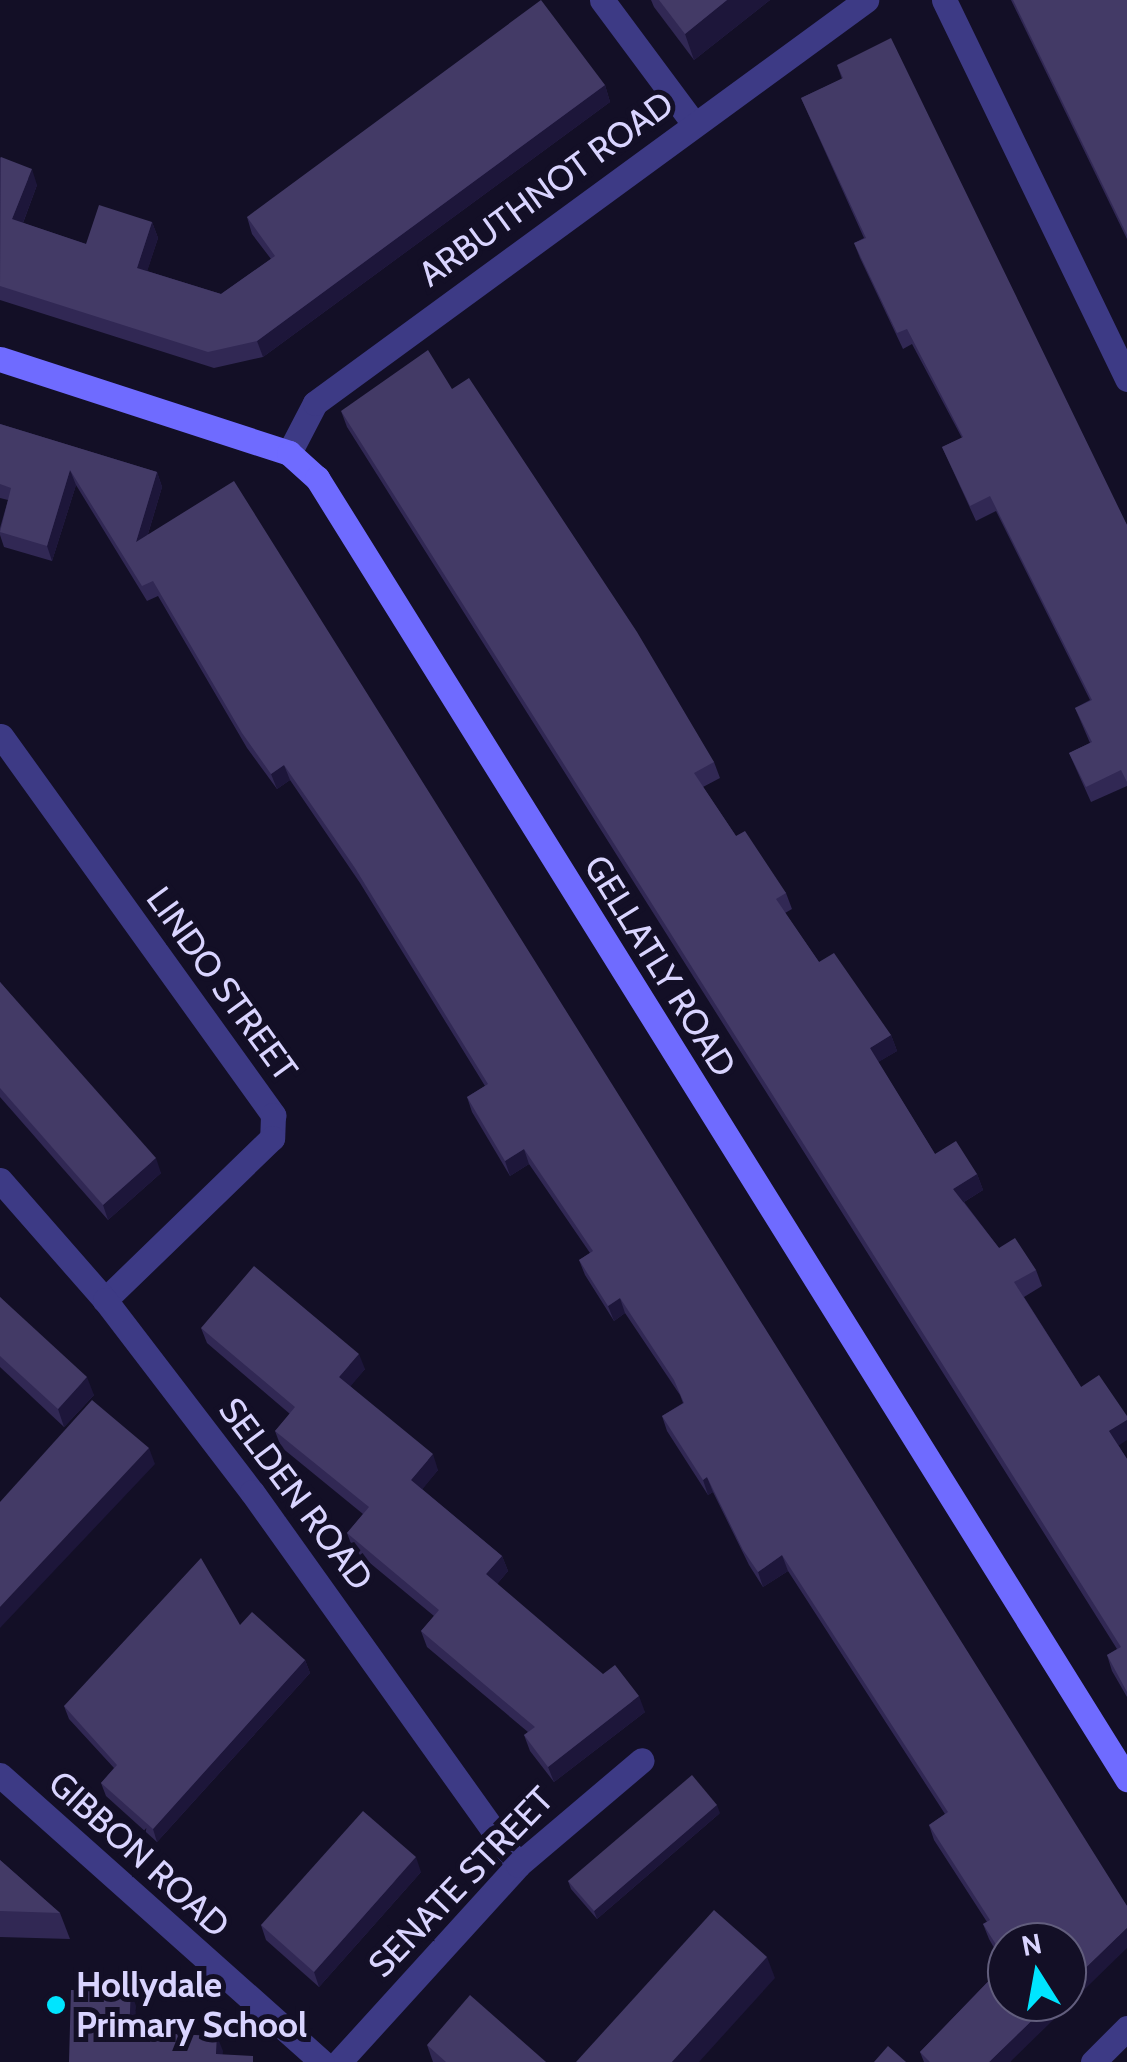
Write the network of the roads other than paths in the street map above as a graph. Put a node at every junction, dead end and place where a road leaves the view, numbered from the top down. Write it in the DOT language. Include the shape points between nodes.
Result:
graph roads {
  1 [pos="602,0"];
  2 [pos="866,0"];
  3 [pos="944,0"];
  4 [pos="694,124"];
  5 [pos="0,358"];
  6 [pos="1127,379"];
  7 [pos="289,453"];
  8 [pos="1,736"];
  9 [pos="0,1180"];
  10 [pos="106,1300"];
  11 [pos="642,1760"];
  12 [pos="0,1776"];
  13 [pos="1127,1779"];
  14 [pos="518,1865"];
  15 [pos="1127,2028"];
  16 [pos="322,2062"];
  17 [pos="340,2062"];
  18 [pos="1093,2062"];
  1 -- 4 [label="street"];
  2 -- 4 [label="street, ARBUTHNOT ROAD"];
  3 -- 6 [label="street"];
  4 -- 7 [label="street, ARBUTHNOT ROAD" via="315,403"];
  5 -- 7 [label="main road, GELLATLY ROAD"];
  7 -- 13 [label="main road, GELLATLY ROAD" via="317,478"];
  8 -- 10 [label="street, LINDO STREET" via="273,1114 272,1138"];
  9 -- 10 [label="street, SELDEN ROAD"];
  10 -- 14 [label="street, SELDEN ROAD" via="377,1661"];
  11 -- 14 [label="street, SENATE STREET"];
  12 -- 16 [label="street, GIBBON ROAD"];
  14 -- 17 [label="street, SENATE STREET"];
  15 -- 18 [label="street"];
}
